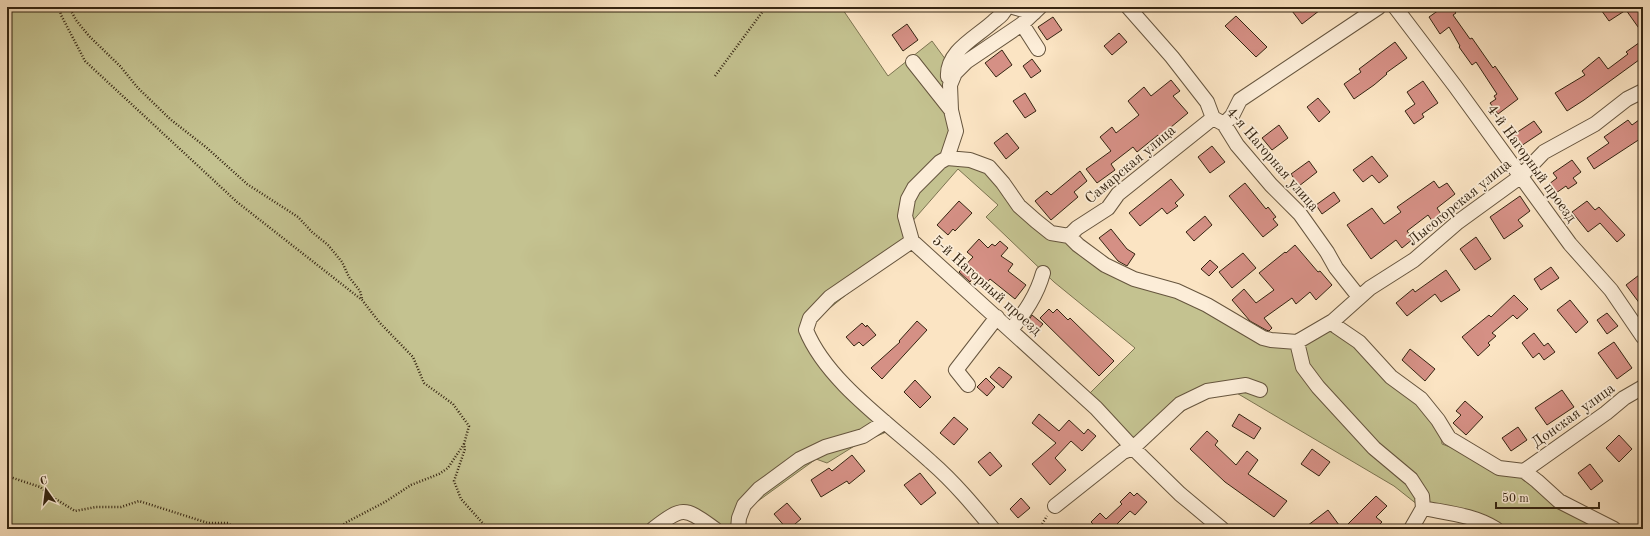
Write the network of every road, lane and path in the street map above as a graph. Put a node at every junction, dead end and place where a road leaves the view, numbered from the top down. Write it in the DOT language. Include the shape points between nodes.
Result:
graph roads {
  1 [pos="60,7"];
  2 [pos="69,7"];
  3 [pos="766,7"];
  4 [pos="1006,7"];
  5 [pos="1013,7"];
  6 [pos="1128,7"];
  7 [pos="1379,7"];
  8 [pos="1395,7"];
  9 [pos="1037,10"];
  10 [pos="1022,24"];
  11 [pos="1038,49"];
  12 [pos="913,62"];
  13 [pos="715,76"];
  14 [pos="952,80"];
  15 [pos="1643,91"];
  16 [pos="951,110"];
  17 [pos="1218,121"];
  18 [pos="947,158"];
  19 [pos="1520,177"];
  20 [pos="1069,236"];
  21 [pos="912,241"];
  22 [pos="1042,273"];
  23 [pos="1359,297"];
  24 [pos="362,300"];
  25 [pos="997,317"];
  26 [pos="1333,321"];
  27 [pos="1011,330"];
  28 [pos="1643,337"];
  29 [pos="1297,342"];
  30 [pos="968,385"];
  31 [pos="1643,387"];
  32 [pos="1260,390"];
  33 [pos="885,422"];
  34 [pos="464,444"];
  35 [pos="1133,448"];
  36 [pos="1524,471"];
  37 [pos="7,476"];
  38 [pos="1055,506"];
  39 [pos="1423,508"];
  40 [pos="235,529"];
  41 [pos="340,529"];
  42 [pos="488,529"];
  43 [pos="653,529"];
  44 [pos="715,529"];
  45 [pos="738,529"];
  46 [pos="993,529"];
  47 [pos="1222,529"];
  48 [pos="1411,529"];
  49 [pos="1496,529"];
  50 [pos="1614,529"];
  1 -- 24 [label="path" via="61,15 85,61 237,202"];
  2 -- 24 [label="path" via="89,36 170,119 247,184 298,217 328,245 360,291"];
  3 -- 13 [label="path"];
  4 -- 14 [label="street" via="988,28 957,52 947,69 948,77"];
  5 -- 9 [label="street"];
  6 -- 17 [label="street, 4-я Нагорная улица" via="1172,57 1207,102"];
  7 -- 17 [label="street, Самарская улица" via="1240,100 1232,116"];
  8 -- 19 [label="street, 4-й Нагорный проезд"];
  9 -- 10 [label="street"];
  10 -- 11 [label="street"];
  10 -- 14 [label="street" via="966,62"];
  12 -- 16 [label="street"];
  14 -- 16 [label="street"];
  15 -- 19 [label="street, Лысогорская улица" via="1627,99 1595,124 1544,152"];
  16 -- 18 [label="street" via="956,131"];
  17 -- 20 [label="street, Самарская улица" via="1118,194 1108,208"];
  17 -- 23 [label="street, 4-я Нагорная улица" via="1266,179 1300,214"];
  18 -- 20 [label="street" via="970,160 990,167 1019,206 1036,221 1051,233"];
  18 -- 21 [label="street, 5-й Нагорный проезд" via="914,188 908,199 905,216"];
  19 -- 23 [label="street, Лысогорская улица" via="1458,222 1414,260"];
  19 -- 28 [label="street, 4-й Нагорный проезд" via="1570,244 1611,290"];
  20 -- 29 [label="street" via="1105,265 1134,280 1177,291 1207,305 1263,338"];
  21 -- 25 [label="street, 5-й Нагорный проезд"];
  21 -- 33 [label="street" via="830,297 810,318 806,330 812,345 832,372"];
  22 -- 27 [label="street" via="1039,288"];
  23 -- 26 [label="street, Лысогорская улица"];
  24 -- 34 [label="path" via="413,357 424,383 452,404 469,426"];
  25 -- 27 [label="street, 5-й Нагорный проезд"];
  25 -- 30 [label="street" via="956,370"];
  26 -- 29 [label="street, Лысогорская улица"];
  26 -- 36 [label="street" via="1337,327 1359,342 1390,377 1421,399 1449,438 1499,468"];
  27 -- 35 [label="street, 5-й Нагорный проезд" via="1096,408"];
  29 -- 39 [label="street" via="1303,367 1318,387 1374,448 1411,479 1422,496"];
  31 -- 36 [label="street, Донская улица"];
  32 -- 35 [label="street" via="1246,385 1207,391 1180,404"];
  33 -- 45 [label="street" via="863,436 825,447 800,459 759,489 744,505 738,518"];
  33 -- 46 [label="street" via="932,462"];
  34 -- 41 [label="path" via="448,468 411,485 345,523"];
  34 -- 42 [label="path" via="465,449 454,481 461,499"];
  35 -- 38 [label="street" via="1123,452"];
  35 -- 47 [label="street, 5-й Нагорный проезд" via="1180,494"];
  36 -- 50 [label="street" via="1559,501"];
  37 -- 40 [label="path" via="40,487 75,510 121,507 138,502 208,523 228,523"];
  39 -- 48 [label="street"];
  39 -- 49 [label="street" via="1446,511 1485,522"];
  43 -- 44 [label="street" via="669,516 683,511 695,515"];
}
